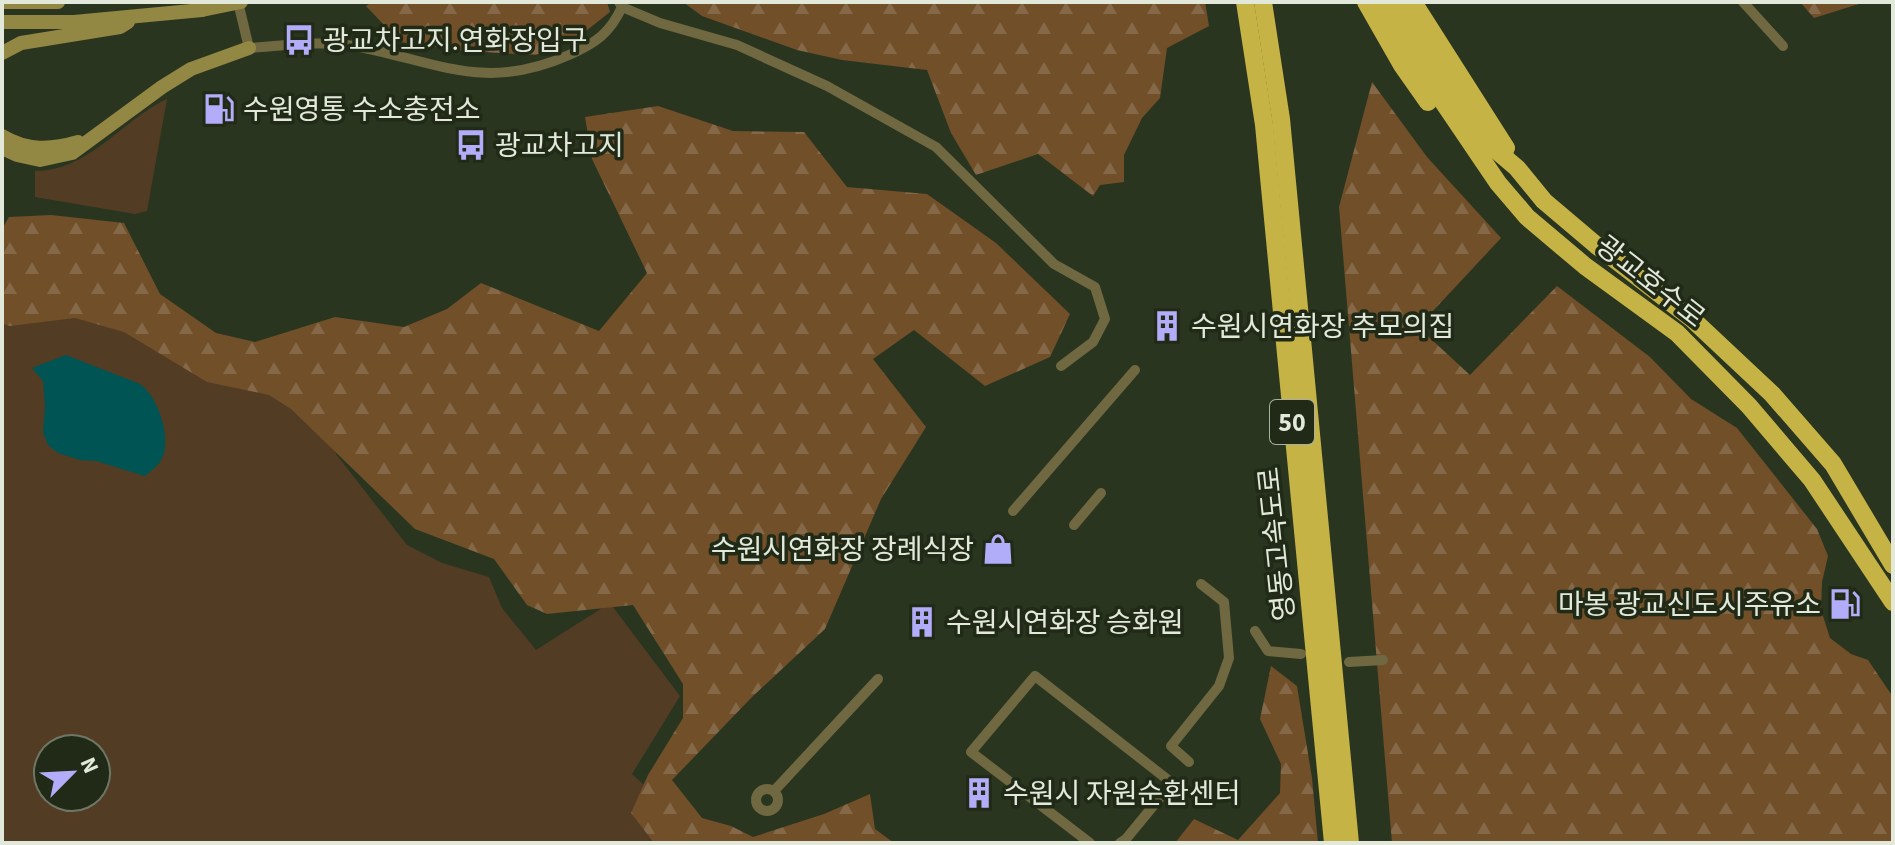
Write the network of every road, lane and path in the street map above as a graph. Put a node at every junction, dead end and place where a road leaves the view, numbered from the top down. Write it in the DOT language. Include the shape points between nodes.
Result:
graph roads {
  1 [pos="2,2"];
  2 [pos="58,2"];
  3 [pos="239,2"];
  4 [pos="1245,2"];
  5 [pos="1263,2"];
  6 [pos="1366,2"];
  7 [pos="1381,2"];
  8 [pos="1397,2"];
  9 [pos="1413,2"];
  10 [pos="1743,2"];
  11 [pos="621,4"];
  12 [pos="137,16"];
  13 [pos="2,22"];
  14 [pos="1783,46"];
  15 [pos="249,48"];
  16 [pos="2,53"];
  17 [pos="1463,120"];
  18 [pos="2,136"];
  19 [pos="90,139"];
  20 [pos="2,148"];
  21 [pos="1517,168"];
  22 [pos="1498,183"];
  23 [pos="1061,366"];
  24 [pos="1135,370"];
  25 [pos="1101,493"];
  26 [pos="1013,511"];
  27 [pos="1074,525"];
  28 [pos="1893,565"];
  29 [pos="1201,584"];
  30 [pos="1893,602"];
  31 [pos="1255,631"];
  32 [pos="1301,654"];
  33 [pos="1383,660"];
  34 [pos="1349,662"];
  35 [pos="878,679"];
  36 [pos="1189,762"];
  37 [pos="774,791"];
  38 [pos="1090,843"];
  39 [pos="1120,843"];
  40 [pos="1333,843"];
  41 [pos="1350,843"];
  1 -- 2 [label="main road"];
  3 -- 12 [label="main road, bridge"];
  3 -- 15 [label="street"];
  4 -- 40 [label="highway, 영동고속도로 / 50" via="1264,125"];
  5 -- 41 [label="highway, 영동고속도로 / 50" via="1281,119"];
  6 -- 22 [label="highway" via="1449,132 1474,164"];
  7 -- 17 [label="highway, 광교호수로" via="1412,56"];
  8 -- 17 [label="highway, 광교호수로"];
  9 -- 21 [label="highway"];
  10 -- 14 [label="street"];
  11 -- 15 [label="street" via="613,27 587,47 543,67 506,73 467,73 352,45"];
  11 -- 23 [label="street" via="660,23 737,45 827,86 936,147 1054,264 1095,287 1105,319 1093,342"];
  12 -- 13 [label="main road"];
  12 -- 16 [label="main road" via="120,27 21,43"];
  15 -- 19 [label="main road" via="191,69"];
  17 -- 21 [label="highway, 광교호수로"];
  17 -- 22 [label="highway, 광교호수로"];
  18 -- 19 [label="main road" via="44,149"];
  19 -- 20 [label="main road" via="72,153 40,160"];
  21 -- 28 [label="highway, 광교호수로" via="1544,201 1691,318 1772,394 1833,464"];
  22 -- 30 [label="highway, 광교호수로" via="1527,217 1677,333 1749,406 1812,480"];
  24 -- 26 [label="street"];
  25 -- 27 [label="street"];
  29 -- 36 [label="street" via="1224,602 1229,658 1219,686 1171,746"];
  31 -- 32 [label="street" via="1268,651"];
  33 -- 34 [label="street"];
  35 -- 37 [label="street"];
  38 -- 39 [label="street" via="971,752 1035,676 1172,783"];
}
